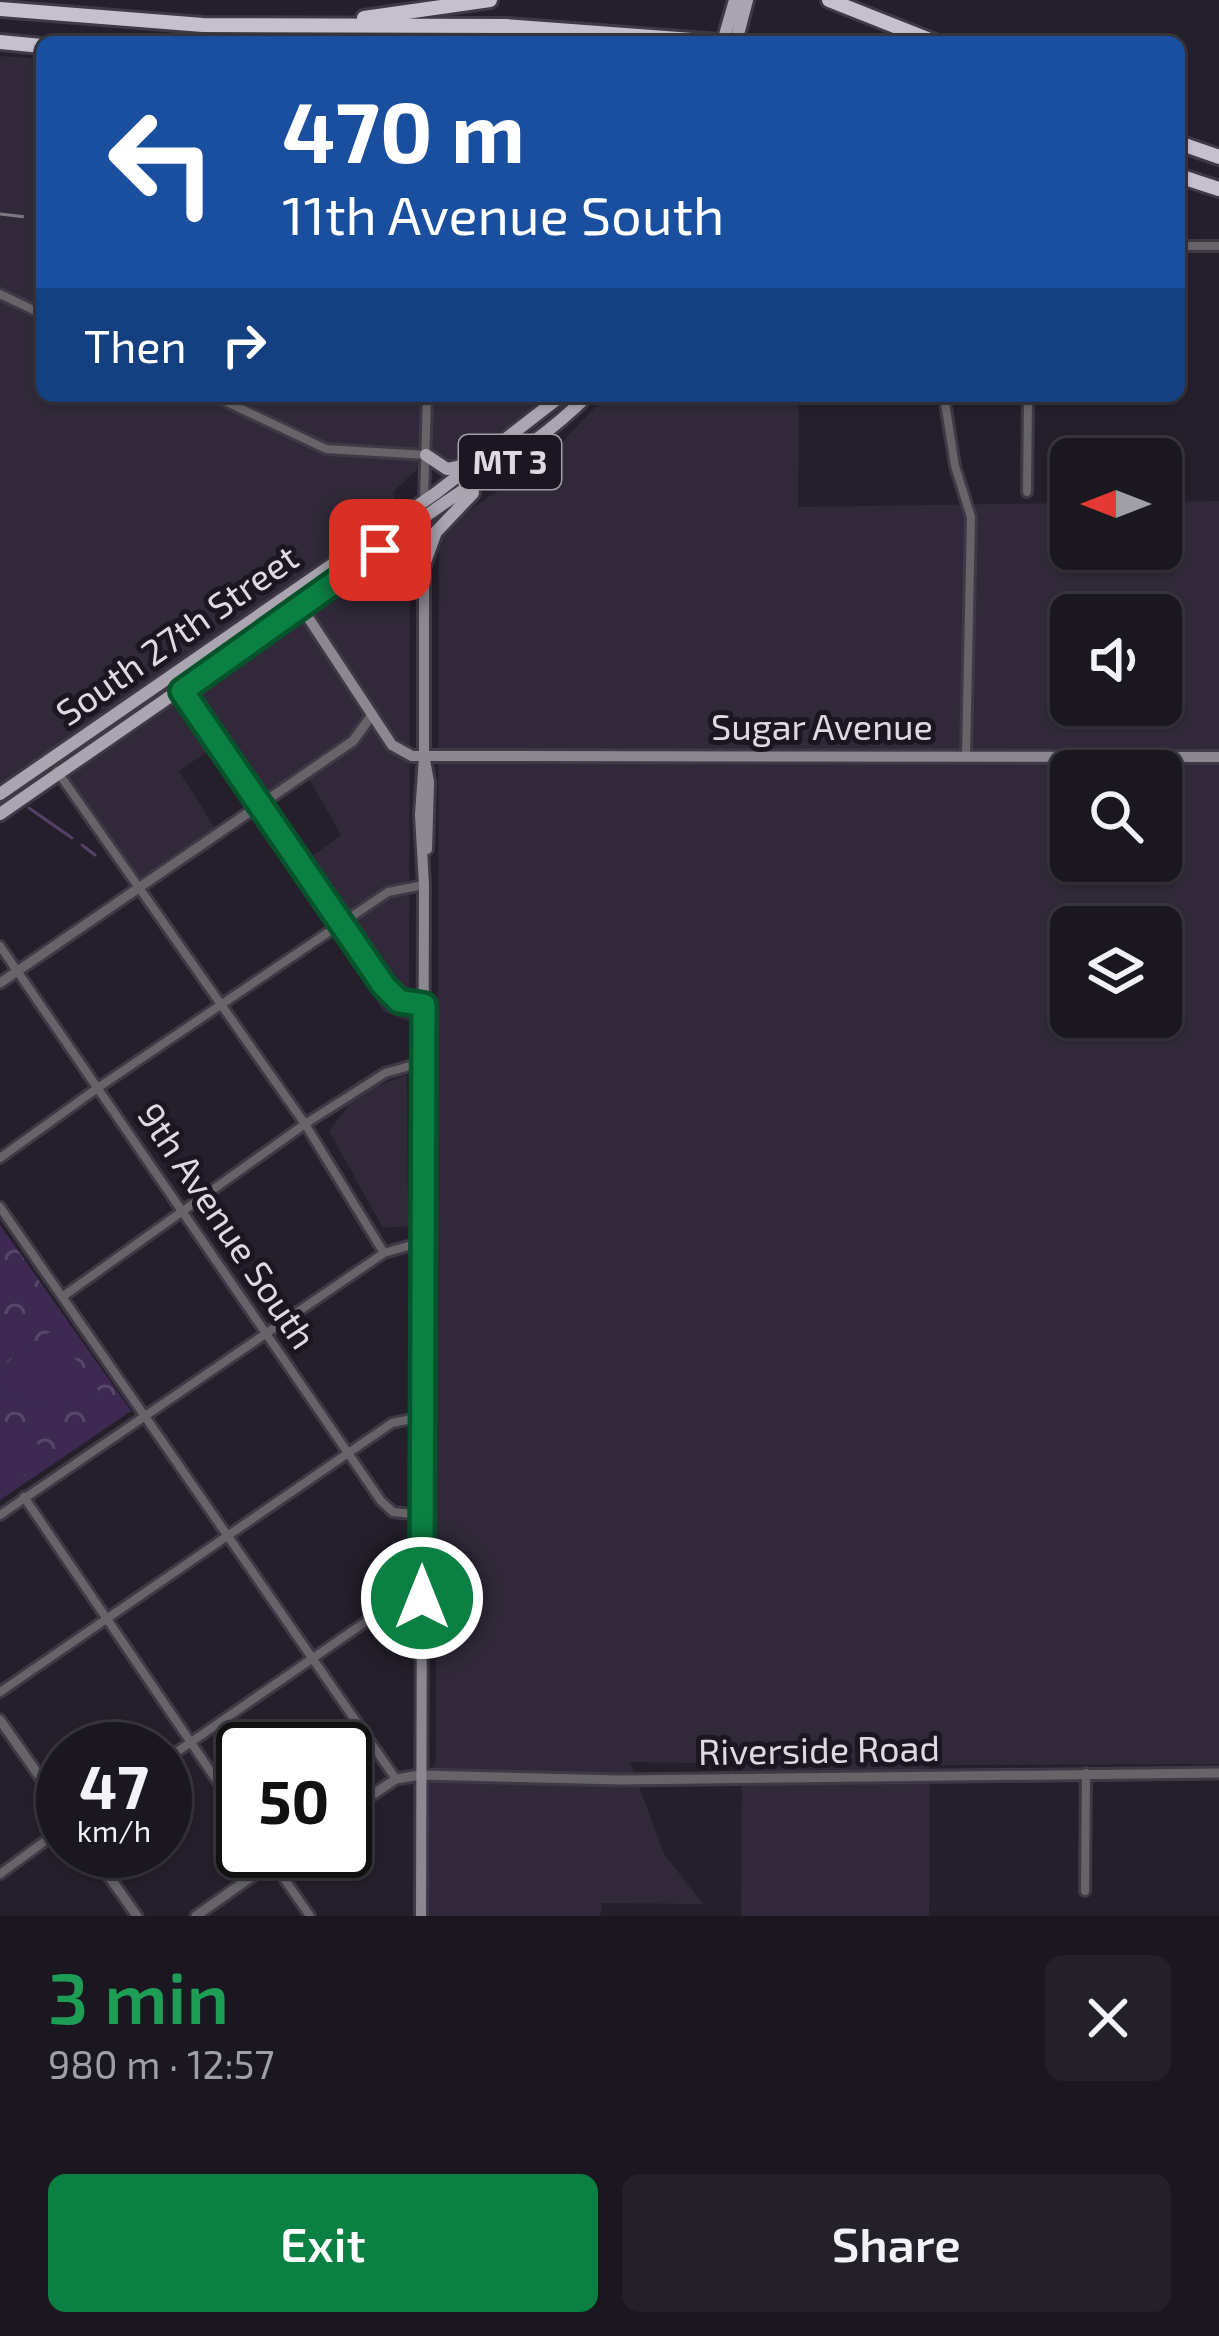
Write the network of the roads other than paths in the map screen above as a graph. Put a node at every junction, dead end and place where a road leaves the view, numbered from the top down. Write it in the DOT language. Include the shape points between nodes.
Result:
graph roads {
  1 [pos="490,0"];
  2 [pos="735,0"];
  3 [pos="747,0"];
  4 [pos="829,0"];
  5 [pos="0,9"];
  6 [pos="735,19"];
  7 [pos="203,25"];
  8 [pos="640,36"];
  9 [pos="725,36"];
  10 [pos="736,36"];
  11 [pos="920,36"];
  12 [pos="0,42"];
  13 [pos="36,45"];
  14 [pos="1185,144"];
  15 [pos="1219,157"];
  16 [pos="1185,183"];
  17 [pos="1219,193"];
  18 [pos="1185,246"];
  19 [pos="1219,246"];
  20 [pos="0,294"];
  21 [pos="36,311"];
  22 [pos="227,402"];
  23 [pos="427,402"];
  24 [pos="553,402"];
  25 [pos="580,402"];
  26 [pos="945,402"];
  27 [pos="1028,402"];
  28 [pos="426,454"];
  29 [pos="480,460"];
  30 [pos="495,472"];
  31 [pos="1027,492"];
  32 [pos="424,501"];
  33 [pos="424,517"];
  34 [pos="380,550"];
  35 [pos="424,565"];
  36 [pos="291,591"];
  37 [pos="302,607"];
  38 [pos="182,691"];
  39 [pos="372,715"];
  40 [pos="386,736"];
  41 [pos="352,741"];
  42 [pos="424,757"];
  43 [pos="1219,757"];
  44 [pos="966,758"];
  45 [pos="51,759"];
  46 [pos="58,774"];
  47 [pos="0,794"];
  48 [pos="258,805"];
  49 [pos="0,814"];
  50 [pos="424,885"];
  51 [pos="140,886"];
  52 [pos="343,922"];
  53 [pos="0,946"];
  54 [pos="17,971"];
  55 [pos="0,983"];
  56 [pos="424,1005"];
  57 [pos="219,1006"];
  58 [pos="424,1062"];
  59 [pos="99,1087"];
  60 [pos="305,1124"];
  61 [pos="0,1158"];
  62 [pos="0,1208"];
  63 [pos="184,1210"];
  64 [pos="422,1242"];
  65 [pos="384,1253"];
  66 [pos="62,1297"];
  67 [pos="264,1332"];
  68 [pos="146,1413"];
  69 [pos="422,1418"];
  70 [pos="351,1452"];
  71 [pos="24,1497"];
  72 [pos="0,1515"];
  73 [pos="422,1515"];
  74 [pos="231,1536"];
  75 [pos="422,1598"];
  76 [pos="108,1618"];
  77 [pos="313,1656"];
  78 [pos="0,1692"];
  79 [pos="0,1720"];
  80 [pos="193,1742"];
  81 [pos="36,1771"];
  82 [pos="1086,1773"];
  83 [pos="1219,1773"];
  84 [pos="420,1775"];
  85 [pos="216,1777"];
  86 [pos="396,1779"];
  87 [pos="372,1795"];
  88 [pos="36,1848"];
  89 [pos="0,1874"];
  90 [pos="110,1878"];
  91 [pos="242,1878"];
  92 [pos="284,1878"];
  93 [pos="1084,1891"];
  94 [pos="137,1916"];
  95 [pos="196,1916"];
  96 [pos="310,1916"];
  97 [pos="421,1916"];
  1 -- 7 [label="highway" via="367,18"];
  2 -- 6 [label="main road"];
  3 -- 6 [label="main road"];
  4 -- 11 [label="highway"];
  5 -- 7 [label="highway"];
  6 -- 9 [label="main road"];
  6 -- 10 [label="main road"];
  7 -- 8 [label="highway" via="506,26"];
  12 -- 13 [label="highway"];
  14 -- 15 [label="highway"];
  16 -- 17 [label="highway"];
  18 -- 19 [label="street"];
  20 -- 21 [label="street"];
  22 -- 28 [label="street" via="326,449"];
  23 -- 28 [label="street"];
  24 -- 29 [label="main road, South 27th Street / MT 3"];
  25 -- 30 [label="main road, South 27th Street / MT 3"];
  26 -- 44 [label="street" via="971,517"];
  27 -- 31 [label="street"];
  28 -- 29 [label="main road" via="447,469"];
  28 -- 32 [label="street"];
  29 -- 32 [label="main road, South 27th Street / MT 3"];
  30 -- 33 [label="main road, South 27th Street / MT 3"];
  30 -- 35 [label="main road" via="437,530"];
  32 -- 33 [label="main road"];
  32 -- 36 [label="main road, South 27th Street"];
  33 -- 34 [label="main road, South 27th Street / MT 3"];
  33 -- 35 [label="main road"];
  34 -- 35 [label="main road" via="406,545"];
  34 -- 37 [label="main road, South 27th Street / MT 3"];
  35 -- 42 [label="main road"];
  36 -- 37 [label="main road"];
  36 -- 45 [label="main road, South 27th Street"];
  37 -- 38 [label="main road, South 27th Street / MT 3"];
  37 -- 39 [label="main road"];
  38 -- 46 [label="main road, South 27th Street / MT 3"];
  38 -- 48 [label="street"];
  39 -- 40 [label="main road"];
  39 -- 41 [label="street"];
  40 -- 41 [label="street"];
  40 -- 42 [label="main road" via="402,753"];
  41 -- 48 [label="street"];
  42 -- 44 [label="main road, Sugar Avenue"];
  42 -- 50 [label="main road"];
  43 -- 44 [label="main road, Sugar Avenue"];
  45 -- 46 [label="street"];
  45 -- 47 [label="main road, South 27th Street"];
  46 -- 49 [label="main road, South 27th Street / MT 3"];
  46 -- 51 [label="street"];
  48 -- 51 [label="street"];
  48 -- 52 [label="street"];
  50 -- 52 [label="street" via="396,888"];
  50 -- 56 [label="main road"];
  51 -- 54 [label="street"];
  51 -- 57 [label="street"];
  52 -- 56 [label="street" via="392,996"];
  52 -- 57 [label="street"];
  53 -- 54 [label="street, 9th Avenue South"];
  54 -- 55 [label="street"];
  54 -- 59 [label="street, 9th Avenue South"];
  56 -- 58 [label="main road"];
  57 -- 59 [label="street"];
  57 -- 60 [label="street"];
  58 -- 60 [label="street" via="386,1073"];
  58 -- 64 [label="main road"];
  59 -- 61 [label="street"];
  59 -- 63 [label="street, 9th Avenue South"];
  60 -- 63 [label="street"];
  60 -- 65 [label="street"];
  62 -- 66 [label="street"];
  63 -- 66 [label="street"];
  63 -- 67 [label="street, 9th Avenue South"];
  64 -- 65 [label="street"];
  64 -- 69 [label="main road"];
  65 -- 67 [label="street"];
  66 -- 68 [label="street"];
  67 -- 68 [label="street"];
  67 -- 70 [label="street, 9th Avenue South"];
  68 -- 71 [label="street"];
  68 -- 74 [label="street"];
  69 -- 70 [label="street" via="392,1423"];
  69 -- 73 [label="main road"];
  70 -- 73 [label="street, 9th Avenue South" via="389,1509"];
  70 -- 74 [label="street"];
  71 -- 72 [label="street"];
  71 -- 76 [label="street"];
  73 -- 75 [label="main road"];
  74 -- 76 [label="street"];
  74 -- 77 [label="street"];
  75 -- 77 [label="street" via="393,1603"];
  75 -- 84 [label="main road"];
  76 -- 78 [label="street"];
  76 -- 80 [label="street"];
  77 -- 80 [label="street"];
  77 -- 86 [label="street"];
  79 -- 81 [label="street"];
  80 -- 85 [label="street"];
  82 -- 83 [label="street, Riverside Road"];
  82 -- 84 [label="street, Riverside Road"];
  82 -- 93 [label="street"];
  84 -- 86 [label="street, Riverside Road"];
  84 -- 97 [label="main road"];
  86 -- 87 [label="street"];
  88 -- 89 [label="street"];
  90 -- 94 [label="street"];
  91 -- 95 [label="street"];
  92 -- 96 [label="street"];
}
